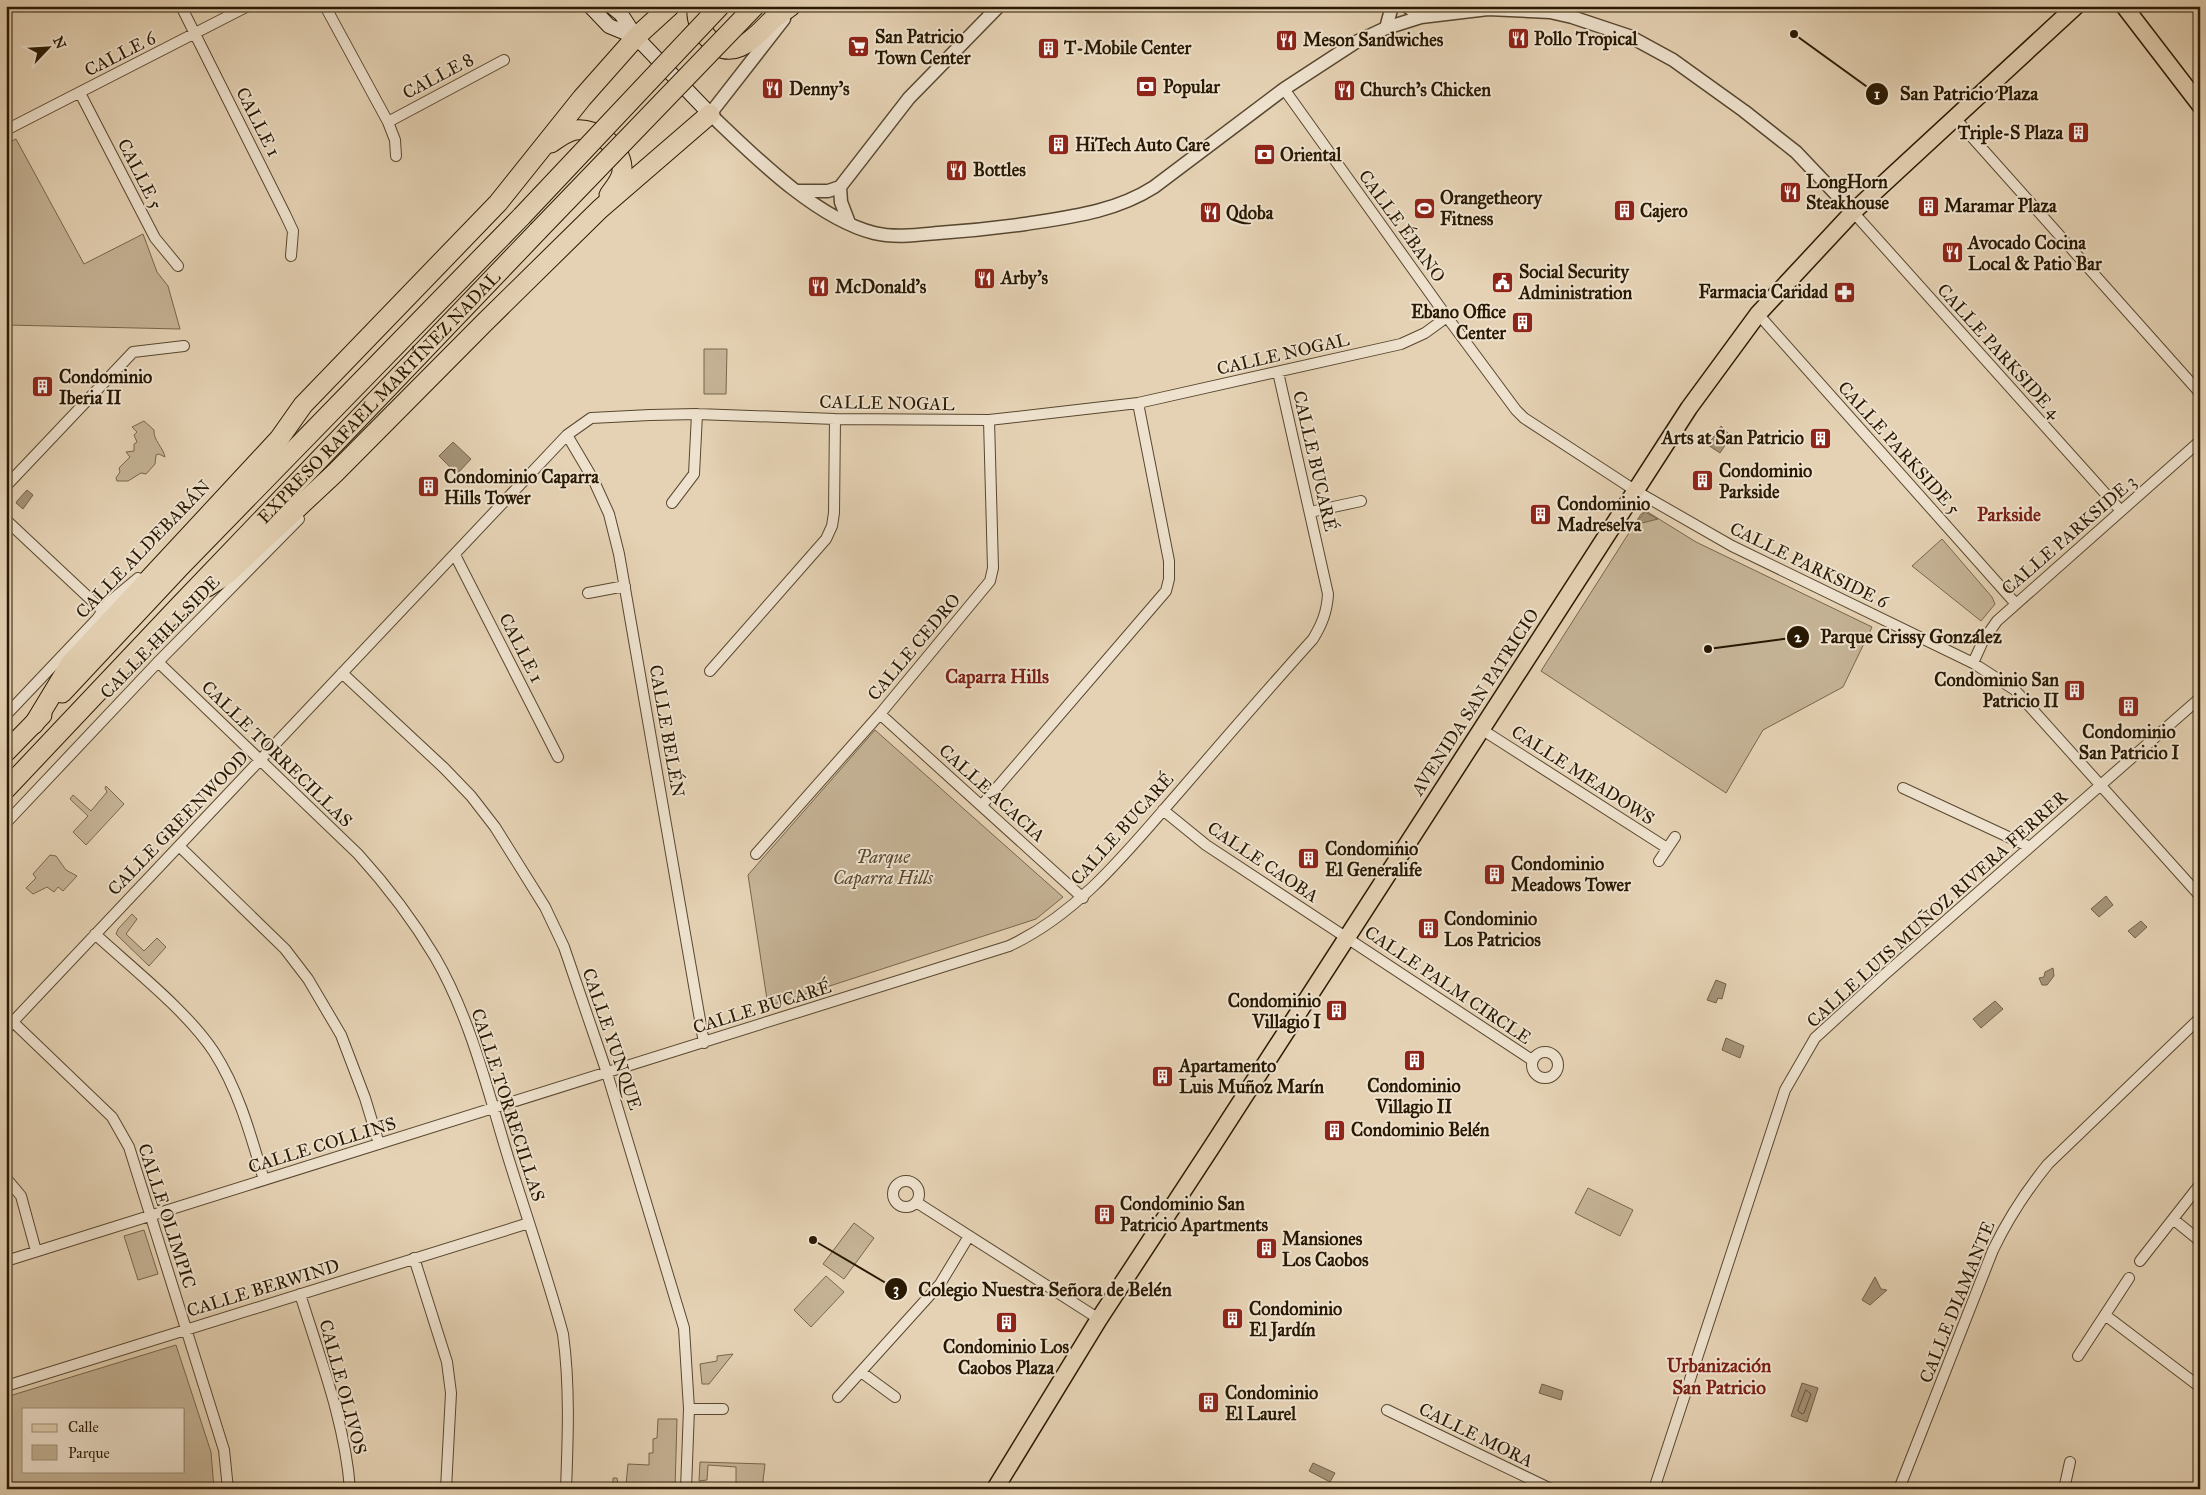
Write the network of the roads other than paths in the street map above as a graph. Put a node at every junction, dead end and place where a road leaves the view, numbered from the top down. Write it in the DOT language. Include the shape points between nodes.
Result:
graph roads {
  1 [pos="181,6"];
  2 [pos="248,6"];
  3 [pos="325,6"];
  4 [pos="590,6"];
  5 [pos="611,6"];
  6 [pos="670,6"];
  7 [pos="697,6"];
  8 [pos="720,6"];
  9 [pos="754,6"];
  10 [pos="792,6"];
  11 [pos="999,6"];
  12 [pos="1392,6"];
  13 [pos="1408,6"];
  14 [pos="2076,6"];
  15 [pos="2124,6"];
  16 [pos="1421,17"];
  17 [pos="1386,28"];
  18 [pos="196,34"];
  19 [pos="636,37"];
  20 [pos="504,60"];
  21 [pos="1284,89"];
  22 [pos="80,93"];
  23 [pos="2200,105"];
  24 [pos="710,114"];
  25 [pos="1954,116"];
  26 [pos="388,122"];
  27 [pos="6,130"];
  28 [pos="542,148"];
  29 [pos="396,156"];
  30 [pos="840,187"];
  31 [pos="797,192"];
  32 [pos="600,209"];
  33 [pos="1852,212"];
  34 [pos="849,223"];
  35 [pos="291,256"];
  36 [pos="178,266"];
  37 [pos="1758,314"];
  38 [pos="1447,317"];
  39 [pos="184,346"];
  40 [pos="1278,372"];
  41 [pos="2200,393"];
  42 [pos="1138,403"];
  43 [pos="303,405"];
  44 [pos="697,414"];
  45 [pos="835,419"];
  46 [pos="989,420"];
  47 [pos="567,435"];
  48 [pos="2200,441"];
  49 [pos="335,473"];
  50 [pos="6,486"];
  51 [pos="1636,491"];
  52 [pos="1361,501"];
  53 [pos="672,502"];
  54 [pos="2121,511"];
  55 [pos="1310,512"];
  56 [pos="6,520"];
  57 [pos="455,555"];
  58 [pos="625,586"];
  59 [pos="588,593"];
  60 [pos="2016,604"];
  61 [pos="178,606"];
  62 [pos="102,610"];
  63 [pos="395,617"];
  64 [pos="158,662"];
  65 [pos="1973,663"];
  66 [pos="710,670"];
  67 [pos="342,673"];
  68 [pos="2200,698"];
  69 [pos="880,714"];
  70 [pos="6,715"];
  71 [pos="34,724"];
  72 [pos="1481,729"];
  73 [pos="6,752"];
  74 [pos="558,757"];
  75 [pos="260,760"];
  76 [pos="2102,785"];
  77 [pos="1902,788"];
  78 [pos="6,790"];
  79 [pos="982,805"];
  80 [pos="1163,810"];
  81 [pos="6,823"];
  82 [pos="1675,837"];
  83 [pos="178,846"];
  84 [pos="1667,848"];
  85 [pos="2030,848"];
  86 [pos="756,854"];
  87 [pos="1659,861"];
  88 [pos="2200,896"];
  89 [pos="1083,898"];
  90 [pos="95,934"];
  91 [pos="1347,937"];
  92 [pos="2200,1018"];
  93 [pos="10,1025"];
  94 [pos="704,1043"];
  95 [pos="648,1060"];
  96 [pos="1532,1060"];
  97 [pos="607,1073"];
  98 [pos="493,1109"];
  99 [pos="379,1144"];
  100 [pos="6,1178"];
  101 [pos="264,1180"];
  102 [pos="2198,1187"];
  103 [pos="916,1202"];
  104 [pos="150,1215"];
  105 [pos="2173,1219"];
  106 [pos="529,1223"];
  107 [pos="969,1236"];
  108 [pos="2200,1241"];
  109 [pos="36,1251"];
  110 [pos="414,1258"];
  111 [pos="6,1261"];
  112 [pos="2140,1261"];
  113 [pos="2129,1278"];
  114 [pos="300,1294"];
  115 [pos="2105,1315"];
  116 [pos="1099,1319"];
  117 [pos="186,1329"];
  118 [pos="2078,1356"];
  119 [pos="861,1372"];
  120 [pos="6,1386"];
  121 [pos="2200,1388"];
  122 [pos="838,1397"];
  123 [pos="895,1397"];
  124 [pos="689,1409"];
  125 [pos="723,1409"];
  126 [pos="1387,1410"];
  127 [pos="2070,1462"];
  128 [pos="228,1489"];
  129 [pos="350,1489"];
  130 [pos="446,1489"];
  131 [pos="566,1489"];
  132 [pos="686,1489"];
  133 [pos="995,1489"];
  134 [pos="1551,1489"];
  135 [pos="1654,1489"];
  136 [pos="1899,1489"];
  137 [pos="2064,1489"];
  1 -- 18 [label="street, CALLE 1"];
  2 -- 18 [label="street, CALLE 6"];
  3 -- 26 [label="street"];
  4 -- 19 [label="main road" via="610,26"];
  5 -- 19 [label="main road" via="621,14"];
  6 -- 19 [label="highway"];
  7 -- 10 [label="highway" via="697,19 703,34 717,45 731,49 756,38"];
  8 -- 71 [label="highway, EXPRESO RAFAEL MARTÍNEZ NADAL, bridge"];
  9 -- 61 [label="highway, EXPRESO RAFAEL MARTÍNEZ NADAL, bridge"];
  10 -- 24 [label="street"];
  11 -- 30 [label="street" via="909,98"];
  12 -- 17 [label="street"];
  13 -- 16 [label="street"];
  14 -- 25 [label="main road, AVENIDA SAN PATRICIO"];
  15 -- 23 [label="main road"];
  16 -- 17 [label="street"];
  16 -- 33 [label="street" via="1488,9 1550,12 1629,36 1673,60 1796,152"];
  17 -- 21 [label="street" via="1340,51"];
  18 -- 22 [label="street, CALLE 6"];
  18 -- 35 [label="street, CALLE 1" via="293,231"];
  19 -- 24 [label="main road"];
  19 -- 28 [label="highway"];
  20 -- 26 [label="street, CALLE 8"];
  21 -- 34 [label="street" via="1148,191 1092,214 990,229 900,236 873,232"];
  21 -- 38 [label="street, CALLE ÉBANO"];
  22 -- 27 [label="street, CALLE 6"];
  22 -- 36 [label="street, CALLE 5" via="155,238"];
  24 -- 31 [label="street"];
  24 -- 32 [label="highway"];
  25 -- 33 [label="main road, AVENIDA SAN PATRICIO"];
  25 -- 41 [label="street"];
  26 -- 29 [label="street" via="395,140"];
  28 -- 32 [label="highway" via="576,130 593,132 612,146 622,164 622,173"];
  28 -- 43 [label="highway" via="498,203"];
  30 -- 31 [label="street" via="828,191"];
  30 -- 34 [label="street" via="841,202"];
  31 -- 34 [label="street"];
  32 -- 49 [label="highway"];
  33 -- 37 [label="main road, AVENIDA SAN PATRICIO"];
  33 -- 54 [label="street, CALLE PARKSIDE 4"];
  37 -- 51 [label="main road, AVENIDA SAN PATRICIO" via="1689,408"];
  37 -- 60 [label="street, CALLE PARKSIDE 5"];
  38 -- 40 [label="street, CALLE NOGAL" via="1425,333 1401,344"];
  38 -- 51 [label="street, CALLE ÉBANO" via="1516,410"];
  39 -- 50 [label="street" via="133,352"];
  40 -- 42 [label="street, CALLE NOGAL"];
  40 -- 55 [label="street, CALLE BUCARÉ"];
  42 -- 46 [label="street, CALLE NOGAL"];
  42 -- 79 [label="street" via="1169,561 1166,591"];
  43 -- 62 [label="street, CALLE ALDEBARÁN" via="143,574"];
  43 -- 71 [label="highway" via="279,439 72,663"];
  44 -- 45 [label="street, CALLE NOGAL"];
  44 -- 47 [label="street, CALLE NOGAL" via="591,418"];
  44 -- 53 [label="street" via="694,474"];
  45 -- 46 [label="street, CALLE NOGAL"];
  45 -- 66 [label="street" via="834,513 826,539"];
  46 -- 69 [label="street, CALLE CEDRO" via="994,568 990,581"];
  47 -- 57 [label="street, CALLE NOGAL"];
  47 -- 58 [label="street, CALLE BELÉN" via="593,479 608,514"];
  48 -- 54 [label="street, CALLE PARKSIDE 3"];
  49 -- 61 [label="highway" via="226,575"];
  49 -- 64 [label="street, CALLE HILLSIDE" via="306,511"];
  51 -- 65 [label="street, CALLE PARKSIDE 6" via="1732,546"];
  51 -- 72 [label="main road, AVENIDA SAN PATRICIO"];
  52 -- 55 [label="street"];
  54 -- 60 [label="street, CALLE PARKSIDE 3"];
  55 -- 80 [label="street, CALLE BUCARÉ" via="1328,594 1321,626"];
  56 -- 62 [label="street"];
  57 -- 63 [label="street, CALLE NOGAL"];
  57 -- 74 [label="street, CALLE 1"];
  58 -- 59 [label="street"];
  58 -- 94 [label="street, CALLE BELÉN"];
  60 -- 65 [label="street, CALLE PARKSIDE 3" via="1997,621"];
  61 -- 78 [label="highway, EXPRESO RAFAEL MARTÍNEZ NADAL"];
  62 -- 70 [label="street, CALLE ALDEBARÁN"];
  63 -- 67 [label="street, CALLE GREENWOOD"];
  64 -- 75 [label="street, CALLE TORRECILLAS"];
  64 -- 81 [label="street, CALLE HILLSIDE"];
  65 -- 76 [label="street, CALLE PARKSIDE 6" via="2015,690"];
  67 -- 75 [label="street, CALLE GREENWOOD"];
  67 -- 97 [label="street, CALLE YUNQUE" via="444,768 495,827 545,907 564,947"];
  68 -- 76 [label="street, CALLE LUIS MUÑOZ RIVERA FERRER"];
  69 -- 79 [label="street, CALLE ACACIA"];
  69 -- 86 [label="street, CALLE CEDRO"];
  71 -- 73 [label="highway, EXPRESO RAFAEL MARTÍNEZ NADAL"];
  72 -- 84 [label="street, CALLE MEADOWS"];
  72 -- 91 [label="main road, AVENIDA SAN PATRICIO"];
  75 -- 83 [label="street, CALLE GREENWOOD"];
  75 -- 98 [label="street, CALLE TORRECILLAS" via="358,854 410,918 436,958 455,999 476,1049"];
  76 -- 85 [label="street, CALLE LUIS MUÑOZ RIVERA FERRER"];
  76 -- 88 [label="street"];
  77 -- 85 [label="street"];
  79 -- 89 [label="street, CALLE ACACIA"];
  80 -- 89 [label="street, CALLE BUCARÉ"];
  80 -- 91 [label="street, CALLE CAOBA" via="1206,845"];
  82 -- 84 [label="street"];
  83 -- 90 [label="street, CALLE GREENWOOD"];
  83 -- 99 [label="street" via="285,950 308,979 344,1041"];
  84 -- 87 [label="street"];
  85 -- 135 [label="street, CALLE LUIS MUÑOZ RIVERA FERRER" via="1815,1038 1805,1053 1784,1090"];
  89 -- 94 [label="street, CALLE BUCARÉ" via="1050,924 1009,946"];
  90 -- 93 [label="street, CALLE GREENWOOD"];
  90 -- 101 [label="street" via="178,1011 213,1051 238,1100"];
  91 -- 96 [label="street, CALLE PALM CIRCLE"];
  91 -- 116 [label="main road, AVENIDA SAN PATRICIO"];
  92 -- 136 [label="street, CALLE DIAMANTE" via="2048,1164 2009,1218 1993,1250"];
  93 -- 104 [label="street, CALLE OLIMPIC" via="112,1118 129,1147"];
  94 -- 95 [label="street, CALLE BUCARÉ"];
  95 -- 97 [label="street, CALLE COLLINS"];
  97 -- 98 [label="street, CALLE COLLINS"];
  97 -- 124 [label="street, CALLE YUNQUE" via="684,1328"];
  98 -- 99 [label="street, CALLE COLLINS"];
  98 -- 106 [label="street, CALLE TORRECILLAS"];
  99 -- 101 [label="street, CALLE COLLINS"];
  100 -- 109 [label="street" via="21,1196"];
  101 -- 104 [label="street, CALLE COLLINS"];
  102 -- 105 [label="street"];
  103 -- 107 [label="street"];
  104 -- 109 [label="street, CALLE COLLINS"];
  104 -- 117 [label="street, CALLE OLIMPIC"];
  105 -- 108 [label="street"];
  105 -- 112 [label="street"];
  106 -- 110 [label="street, CALLE BERWIND"];
  106 -- 131 [label="street, CALLE TORRECILLAS" via="564,1342 568,1434"];
  107 -- 116 [label="street"];
  107 -- 119 [label="street" via="940,1284"];
  109 -- 111 [label="street, CALLE COLLINS"];
  110 -- 114 [label="street, CALLE BERWIND"];
  110 -- 130 [label="street" via="447,1362 450,1393"];
  113 -- 115 [label="street"];
  114 -- 117 [label="street, CALLE BERWIND"];
  114 -- 129 [label="street, CALLE OLIVOS" via="341,1430"];
  115 -- 118 [label="street"];
  115 -- 121 [label="street"];
  116 -- 133 [label="main road, AVENIDA SAN PATRICIO"];
  117 -- 120 [label="street, CALLE BERWIND"];
  117 -- 128 [label="street, CALLE OLIMPIC" via="224,1450"];
  119 -- 122 [label="street"];
  119 -- 123 [label="street"];
  124 -- 125 [label="street"];
  124 -- 132 [label="street, CALLE YUNQUE"];
  126 -- 134 [label="street, CALLE MORA"];
  127 -- 137 [label="street"];
}
